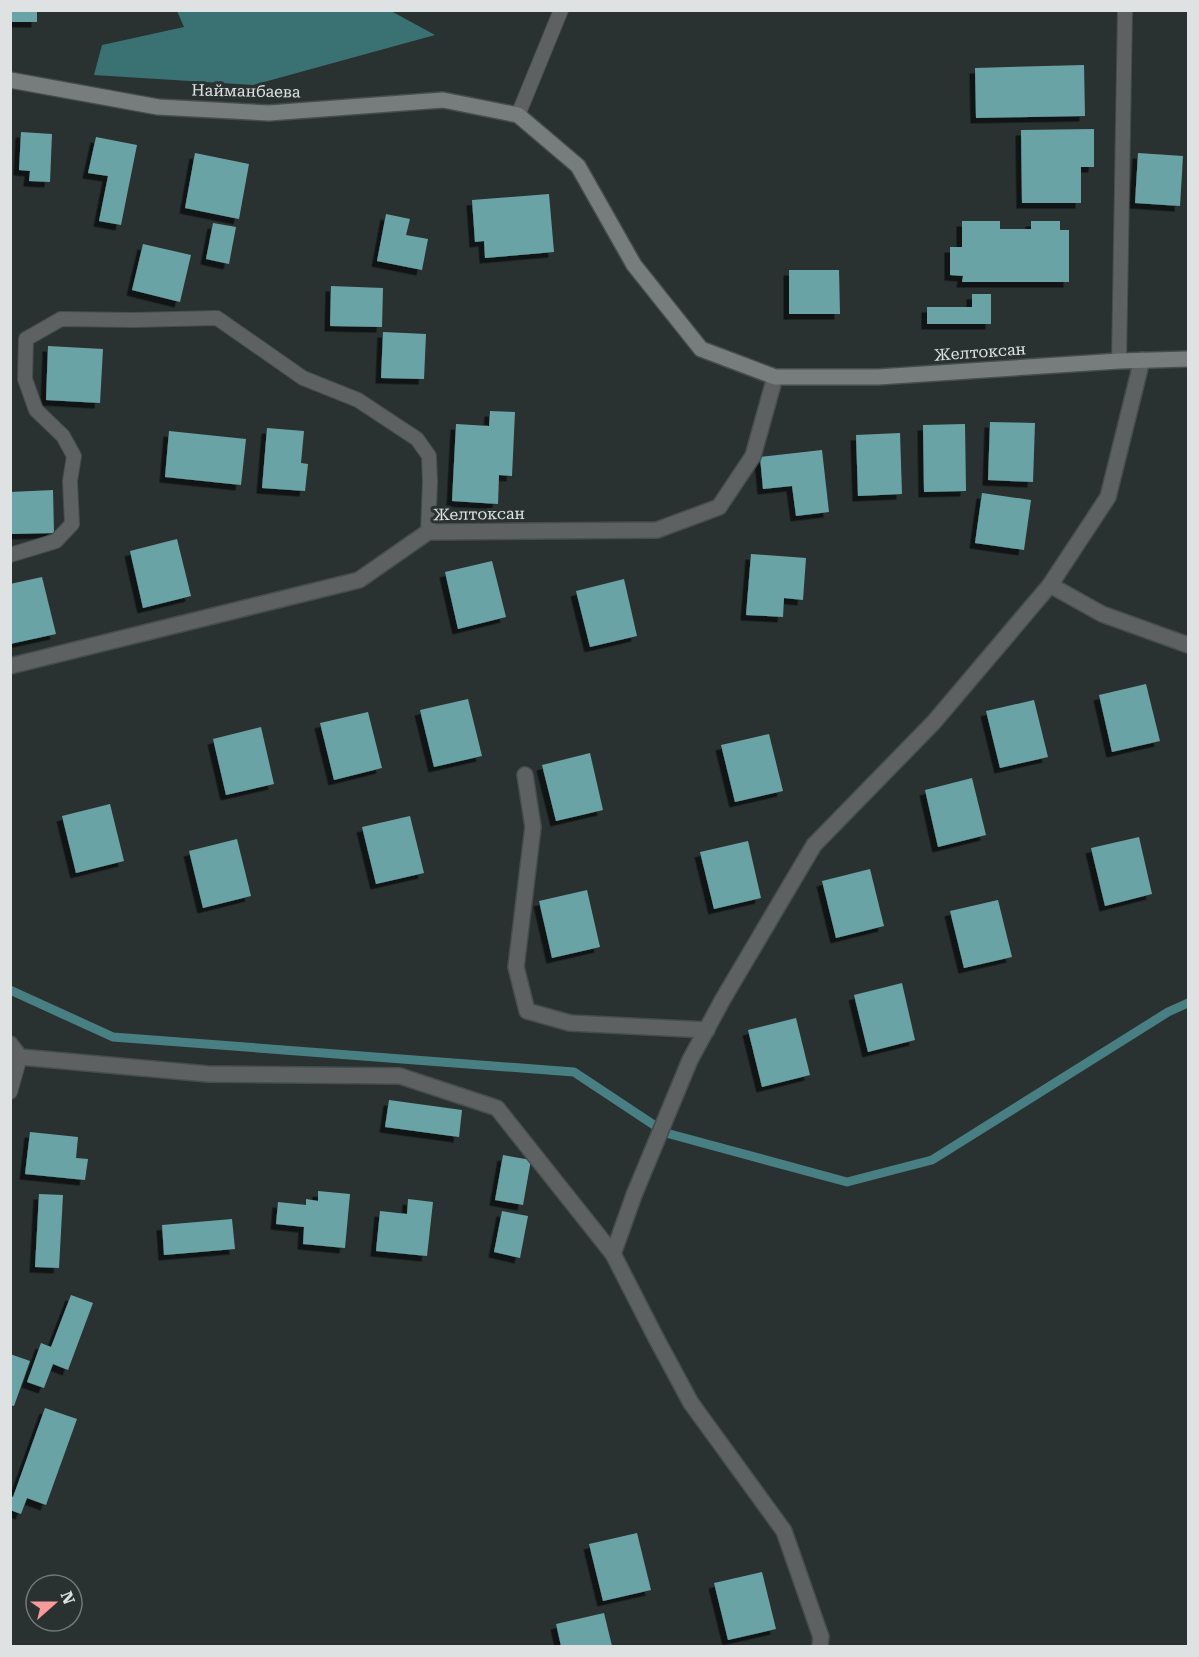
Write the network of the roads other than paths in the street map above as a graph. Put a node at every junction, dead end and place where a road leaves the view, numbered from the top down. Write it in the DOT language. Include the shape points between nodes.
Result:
graph roads {
  1 [pos="561,10"];
  2 [pos="1125,10"];
  3 [pos="10,80"];
  4 [pos="518,115"];
  5 [pos="1188,359"];
  6 [pos="1142,360"];
  7 [pos="1119,361"];
  8 [pos="775,377"];
  9 [pos="428,532"];
  10 [pos="10,555"];
  11 [pos="1050,585"];
  12 [pos="1188,645"];
  13 [pos="10,666"];
  14 [pos="525,775"];
  15 [pos="707,1030"];
  16 [pos="10,1044"];
  17 [pos="20,1057"];
  18 [pos="10,1092"];
  19 [pos="614,1254"];
  20 [pos="820,1647"];
  1 -- 4 [label="lane"];
  2 -- 7 [label="lane"];
  3 -- 4 [label="main road, Найманбаева" via="158,107 268,113 443,100"];
  4 -- 8 [label="main road, Желтоксан" via="578,166 634,265 701,349"];
  5 -- 6 [label="main road, Желтоксан"];
  6 -- 7 [label="main road, Желтоксан"];
  6 -- 11 [label="street" via="1108,497"];
  7 -- 8 [label="main road, Желтоксан" via="878,377"];
  8 -- 9 [label="street, Желтоксан" via="753,456 719,507 657,530"];
  9 -- 10 [label="lane" via="429,456 417,439 358,400 303,378 218,318 61,319 26,339 25,379 36,410 63,436 74,456 70,481 72,524 56,541"];
  9 -- 13 [label="street, Желтоксан" via="359,580"];
  11 -- 12 [label="street" via="1102,614"];
  11 -- 15 [label="street" via="934,722 814,845"];
  14 -- 15 [label="street" via="533,827 516,967 527,1011 570,1023"];
  15 -- 19 [label="street" via="690,1060"];
  16 -- 17 [label="street"];
  17 -- 18 [label="lane"];
  17 -- 19 [label="street" via="208,1074 400,1076 486,1104 497,1108"];
  19 -- 20 [label="street" via="691,1403 784,1531 821,1637"];
}
